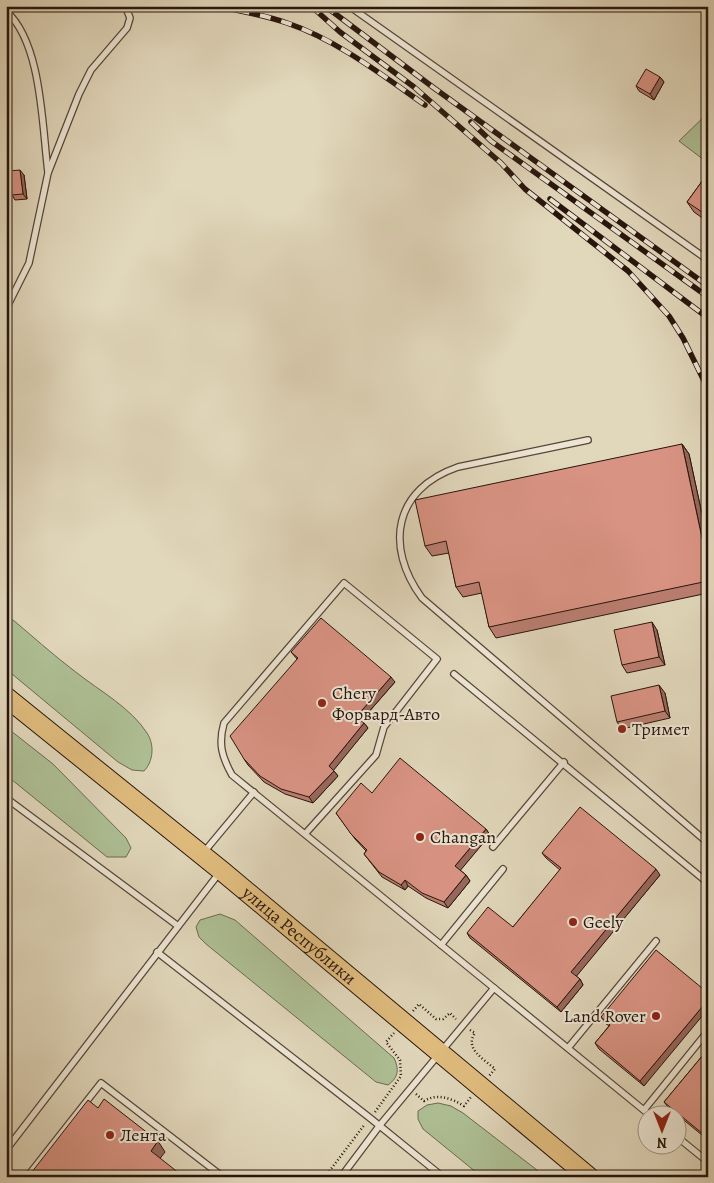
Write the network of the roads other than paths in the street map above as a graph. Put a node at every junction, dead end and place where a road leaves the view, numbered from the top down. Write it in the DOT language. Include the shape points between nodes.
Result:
graph roads {
  1 [pos="122,6"];
  2 [pos="349,6"];
  3 [pos="6,11"];
  4 [pos="48,173"];
  5 [pos="708,260"];
  6 [pos="6,309"];
  7 [pos="588,440"];
  8 [pos="454,674"];
  9 [pos="6,697"];
  10 [pos="564,762"];
  11 [pos="254,792"];
  12 [pos="6,798"];
  13 [pos="305,834"];
  14 [pos="708,843"];
  15 [pos="493,847"];
  16 [pos="202,854"];
  17 [pos="503,869"];
  18 [pos="222,871"];
  19 [pos="708,883"];
  20 [pos="178,926"];
  21 [pos="656,941"];
  22 [pos="442,945"];
  23 [pos="157,952"];
  24 [pos="494,988"];
  25 [pos="708,1031"];
  26 [pos="568,1048"];
  27 [pos="439,1053"];
  28 [pos="639,1106"];
  29 [pos="647,1106"];
  30 [pos="380,1125"];
  31 [pos="686,1144"];
  32 [pos="6,1150"];
  33 [pos="708,1162"];
  34 [pos="27,1177"];
  35 [pos="223,1177"];
  36 [pos="341,1177"];
  37 [pos="443,1177"];
  38 [pos="589,1177"];
  1 -- 4 [label="lane" via="130,18 128,28 91,70"];
  2 -- 5 [label="lane"];
  3 -- 4 [label="lane" via="19,24 30,50"];
  4 -- 6 [label="lane" via="29,263"];
  7 -- 14 [label="lane" via="438,474 412,497 406,508 399,536 405,569 422,598"];
  8 -- 10 [label="lane"];
  9 -- 16 [label="main road, улица Республики"];
  10 -- 15 [label="lane"];
  10 -- 19 [label="lane"];
  11 -- 13 [label="lane"];
  11 -- 13 [label="lane" via="232,775 225,761 220,748 224,723 344,583 437,659 384,727 376,755"];
  11 -- 16 [label="lane"];
  12 -- 20 [label="lane"];
  13 -- 22 [label="lane"];
  16 -- 18 [label="main road, улица Республики"];
  17 -- 22 [label="lane"];
  18 -- 20 [label="lane"];
  18 -- 27 [label="main road, улица Республики"];
  20 -- 23 [label="lane"];
  21 -- 26 [label="lane"];
  22 -- 24 [label="lane"];
  23 -- 30 [label="lane"];
  23 -- 32 [label="lane"];
  24 -- 26 [label="lane"];
  24 -- 27 [label="lane"];
  25 -- 29 [label="lane"];
  26 -- 28 [label="lane"];
  27 -- 30 [label="lane"];
  27 -- 38 [label="main road, улица Республики"];
  30 -- 36 [label="lane"];
  30 -- 37 [label="lane"];
  31 -- 33 [label="lane"];
  34 -- 35 [label="lane" via="101,1083"];
}
